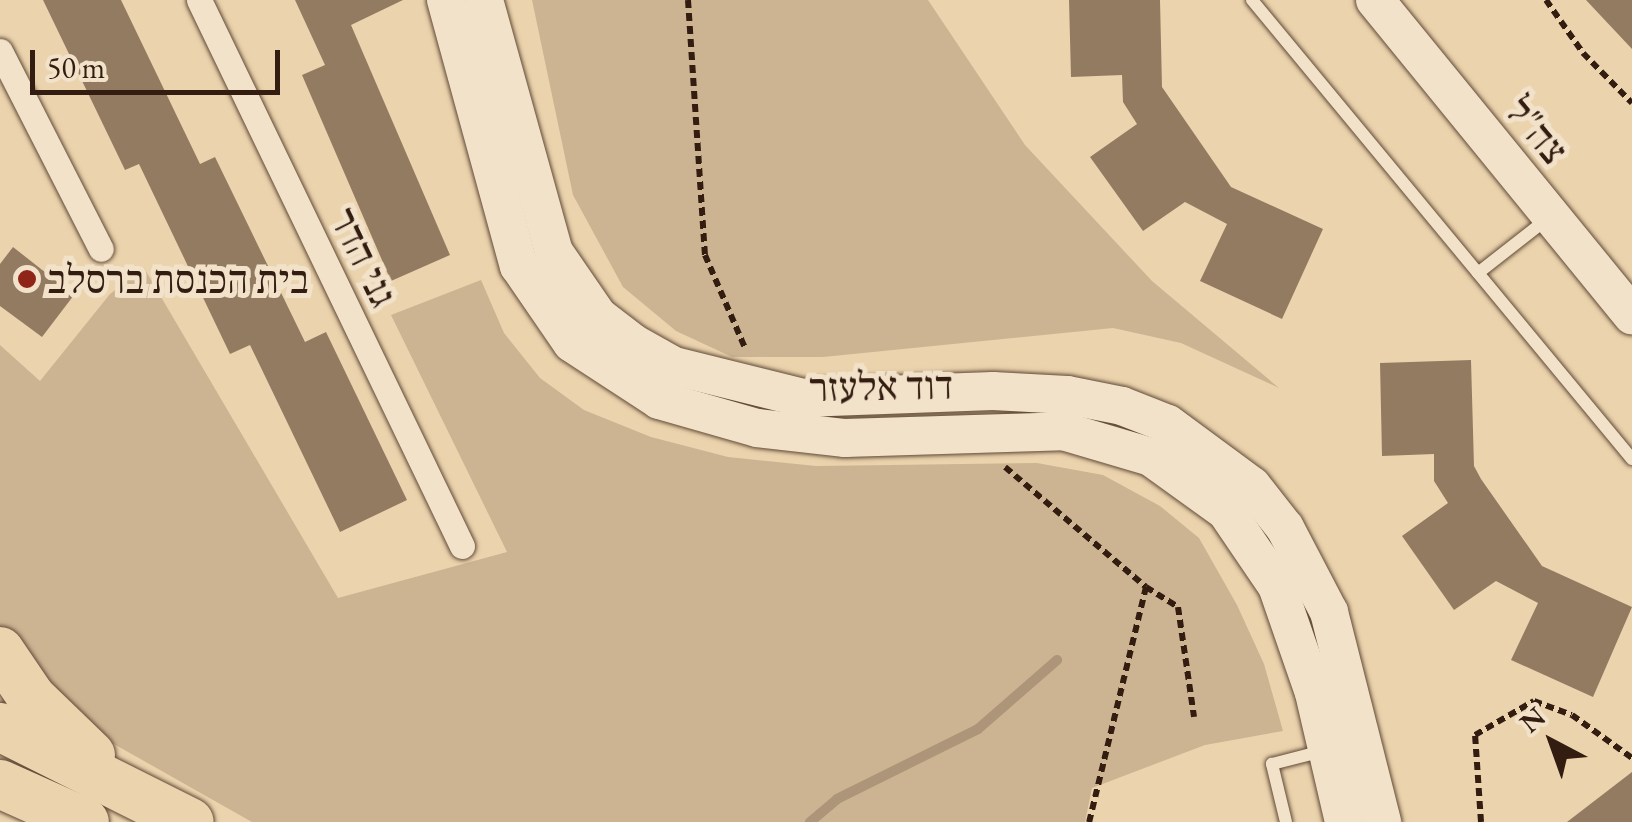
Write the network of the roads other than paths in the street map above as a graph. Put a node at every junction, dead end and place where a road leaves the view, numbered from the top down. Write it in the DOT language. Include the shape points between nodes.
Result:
graph roads {
  1 [pos="198,0"];
  2 [pos="446,0"];
  3 [pos="484,0"];
  4 [pos="1252,0"];
  5 [pos="1375,0"];
  6 [pos="0,51"];
  7 [pos="1550,216"];
  8 [pos="100,249"];
  9 [pos="1478,273"];
  10 [pos="1632,315"];
  11 [pos="1632,459"];
  12 [pos="462,546"];
  13 [pos="0,651"];
  14 [pos="0,726"];
  15 [pos="1325,750"];
  16 [pos="0,784"];
  17 [pos="127,788"];
  18 [pos="85,822"];
  19 [pos="190,822"];
  20 [pos="1286,822"];
  21 [pos="1344,822"];
  22 [pos="1382,822"];
  1 -- 12 [label="street, גני הדר"];
  2 -- 15 [label="street, דוד אלעזר" via="519,266 572,343 659,400 757,428 845,438 993,428 1112,442 1151,457 1226,512 1255,549 1294,624"];
  3 -- 22 [label="street, דוד אלעזר" via="542,214 573,288 610,325 674,366 764,392 845,401 993,391 1068,394 1168,424 1252,486 1310,569 1350,684"];
  4 -- 9 [label="lane"];
  5 -- 7 [label="street, צה\"ל"];
  6 -- 8 [label="street"];
  7 -- 9 [label="lane"];
  7 -- 10 [label="street, צה\"ל"];
  9 -- 11 [label="lane"];
  13 -- 17 [label="highway" via="54,723"];
  14 -- 17 [label="highway"];
  15 -- 20 [label="lane" via="1272,764"];
  15 -- 21 [label="street, דוד אלעזר"];
  16 -- 18 [label="highway"];
  17 -- 19 [label="highway"];
}
